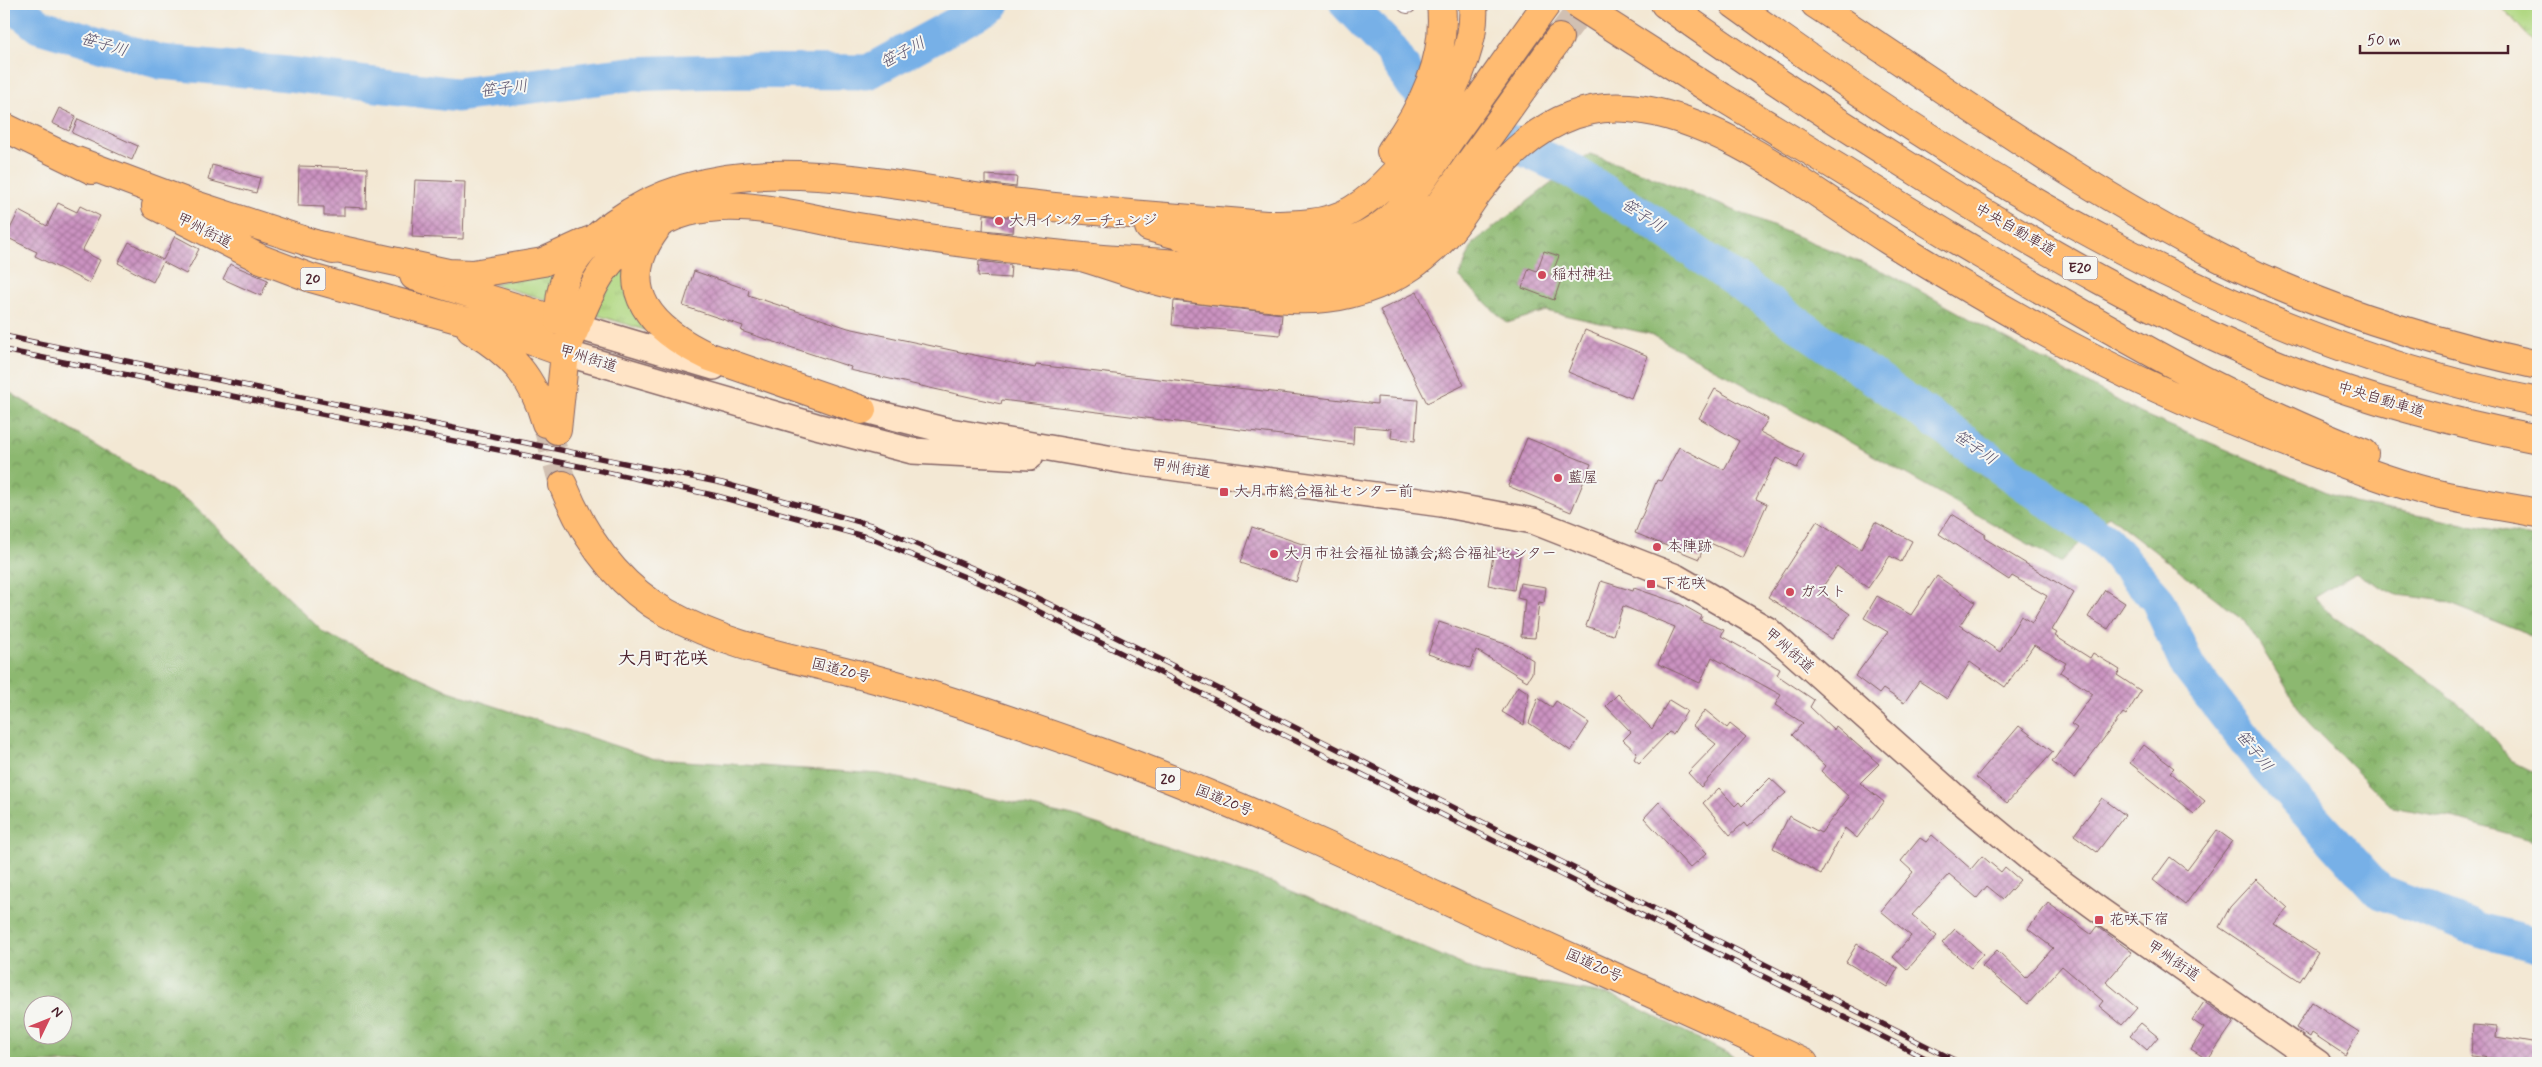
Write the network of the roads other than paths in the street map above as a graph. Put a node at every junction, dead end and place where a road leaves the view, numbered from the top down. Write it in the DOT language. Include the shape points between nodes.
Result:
graph roads {
  1 [pos="1577,4"];
  2 [pos="1665,4"];
  3 [pos="1734,4"];
  4 [pos="1815,4"];
  5 [pos="1473,9"];
  6 [pos="1442,11"];
  7 [pos="1541,13"];
  8 [pos="1552,48"];
  9 [pos="4,127"];
  10 [pos="77,161"];
  11 [pos="1400,172"];
  12 [pos="1451,209"];
  13 [pos="1090,211"];
  14 [pos="660,224"];
  15 [pos="593,238"];
  16 [pos="309,243"];
  17 [pos="449,317"];
  18 [pos="567,324"];
  19 [pos="566,353"];
  20 [pos="2538,365"];
  21 [pos="2538,402"];
  22 [pos="862,410"];
  23 [pos="2538,439"];
  24 [pos="1125,461"];
  25 [pos="563,485"];
  26 [pos="2538,512"];
  27 [pos="1804,1063"];
  28 [pos="2318,1063"];
  1 -- 26 [label="highway, bridge" via="1953,238 2194,374 2360,451 2446,484"];
  2 -- 23 [label="highway, 中央自動車道 / E20" via="1762,72 1951,193 2047,250 2206,334 2296,372 2383,402 2479,428"];
  3 -- 21 [label="highway, E20" via="1979,168 2223,300 2305,335 2392,365 2484,391"];
  4 -- 20 [label="highway" via="2085,181 2226,260 2291,290 2350,312 2473,351"];
  5 -- 11 [label="highway" via="1468,45 1450,95"];
  6 -- 11 [label="highway" via="1442,44 1415,116"];
  7 -- 11 [label="highway"];
  8 -- 12 [label="highway"];
  9 -- 10 [label="highway, 甲州街道 / 20"];
  10 -- 16 [label="highway, 甲州街道 / 20"];
  10 -- 17 [label="highway, 甲州街道 / 20" via="169,213 261,259 311,278"];
  11 -- 13 [label="highway" via="1366,179 1322,206 1296,212"];
  11 -- 13 [label="highway" via="1388,218 1369,234 1318,250 1289,252 1226,246"];
  12 -- 14 [label="highway" via="1446,235 1400,274 1345,296 1280,299 1177,286 1085,258 854,226 746,206 714,206 686,212"];
  12 -- 26 [label="highway" via="1515,150 1566,117 1623,107 1653,111 1685,121 1749,151 1981,296 2046,333 2196,407 2350,466 2439,494"];
  13 -- 15 [label="highway" via="816,176 766,174 686,186 632,211"];
  14 -- 18 [label="highway" via="636,239 604,270"];
  14 -- 22 [label="highway" via="639,259 636,276 639,294 661,328 689,347 710,356"];
  15 -- 16 [label="highway" via="543,262 473,274 448,273"];
  15 -- 18 [label="highway" via="570,269 562,289"];
  16 -- 18 [label="highway, 甲州街道 / 20"];
  17 -- 19 [label="highway, 甲州街道 / 20"];
  17 -- 19 [label="highway" via="514,361 538,397 551,426"];
  18 -- 19 [label="highway"];
  18 -- 22 [label="main road, 甲州街道"];
  19 -- 24 [label="main road, 甲州街道" via="912,451"];
  22 -- 24 [label="main road, 甲州街道" via="944,430"];
  24 -- 28 [label="main road, 甲州街道" via="1441,504 1533,521 1676,577 1768,630 1952,794 2036,863"];
  25 -- 27 [label="highway, 国道20号 / 20" via="573,511 590,539 630,588 665,612 705,632 773,655 973,708 1166,778 1316,839"];
}
